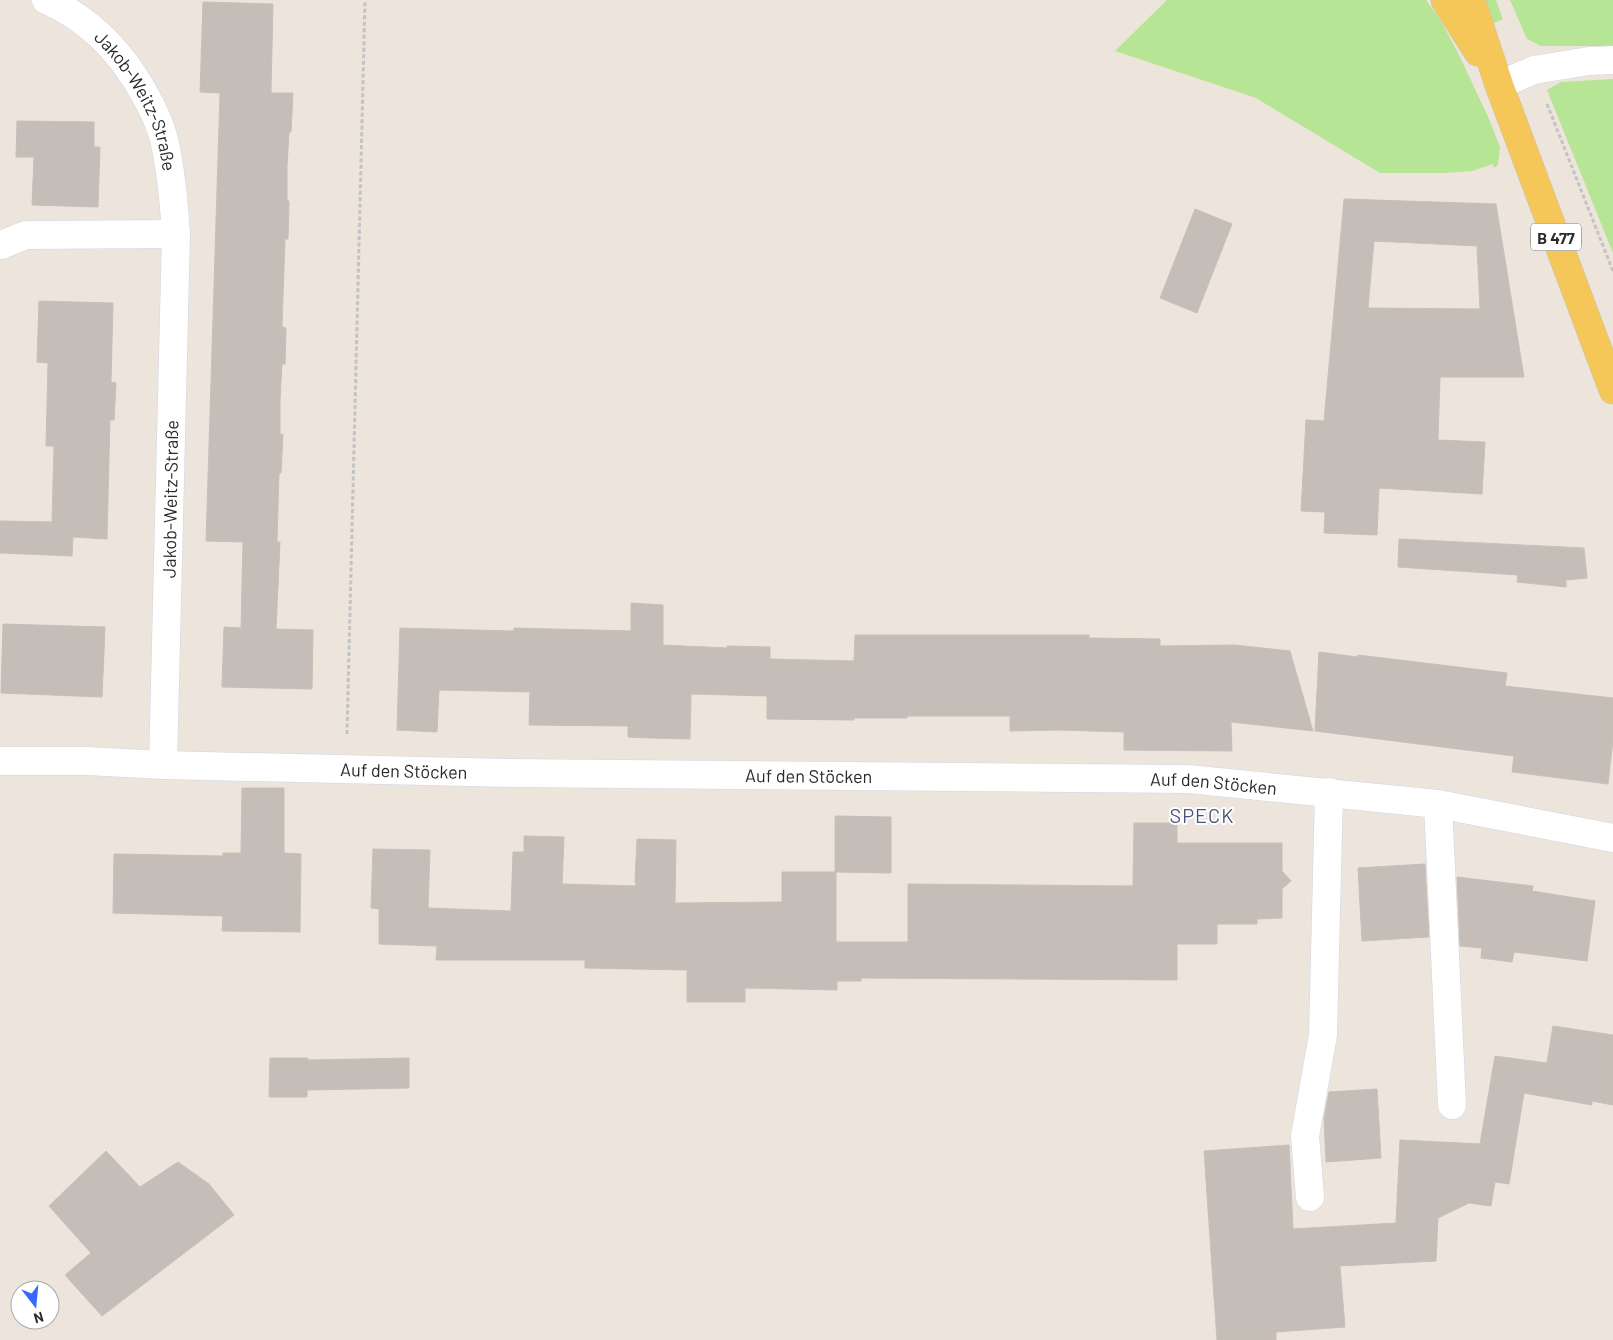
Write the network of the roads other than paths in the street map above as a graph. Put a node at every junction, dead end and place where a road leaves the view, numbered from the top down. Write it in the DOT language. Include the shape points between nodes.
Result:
graph roads {
  1 [pos="46,0"];
  2 [pos="1445,0"];
  3 [pos="1471,0"];
  4 [pos="1613,60"];
  5 [pos="1499,85"];
  6 [pos="176,234"];
  7 [pos="1,246"];
  8 [pos="1613,390"];
  9 [pos="0,761"];
  10 [pos="163,765"];
  11 [pos="1329,792"];
  12 [pos="1438,804"];
  13 [pos="1613,838"];
  14 [pos="1452,1105"];
  15 [pos="1310,1197"];
  1 -- 6 [label="street, Jakob-Weitz-Straße" via="66,8 85,22 110,44 133,74 163,137 174,193"];
  2 -- 5 [label="main road, B 477"];
  3 -- 5 [label="main road, B 477"];
  4 -- 5 [label="street" via="1534,70"];
  5 -- 8 [label="main road, B 477"];
  6 -- 7 [label="street" via="26,235"];
  6 -- 10 [label="street, Jakob-Weitz-Straße"];
  9 -- 10 [label="street, Auf den Stöcken"];
  10 -- 11 [label="street, Auf den Stöcken" via="510,773 1188,779"];
  11 -- 12 [label="street, Auf den Stöcken"];
  11 -- 15 [label="street" via="1323,1034 1305,1136"];
  12 -- 13 [label="street, Auf den Stöcken"];
  12 -- 14 [label="street"];
}
